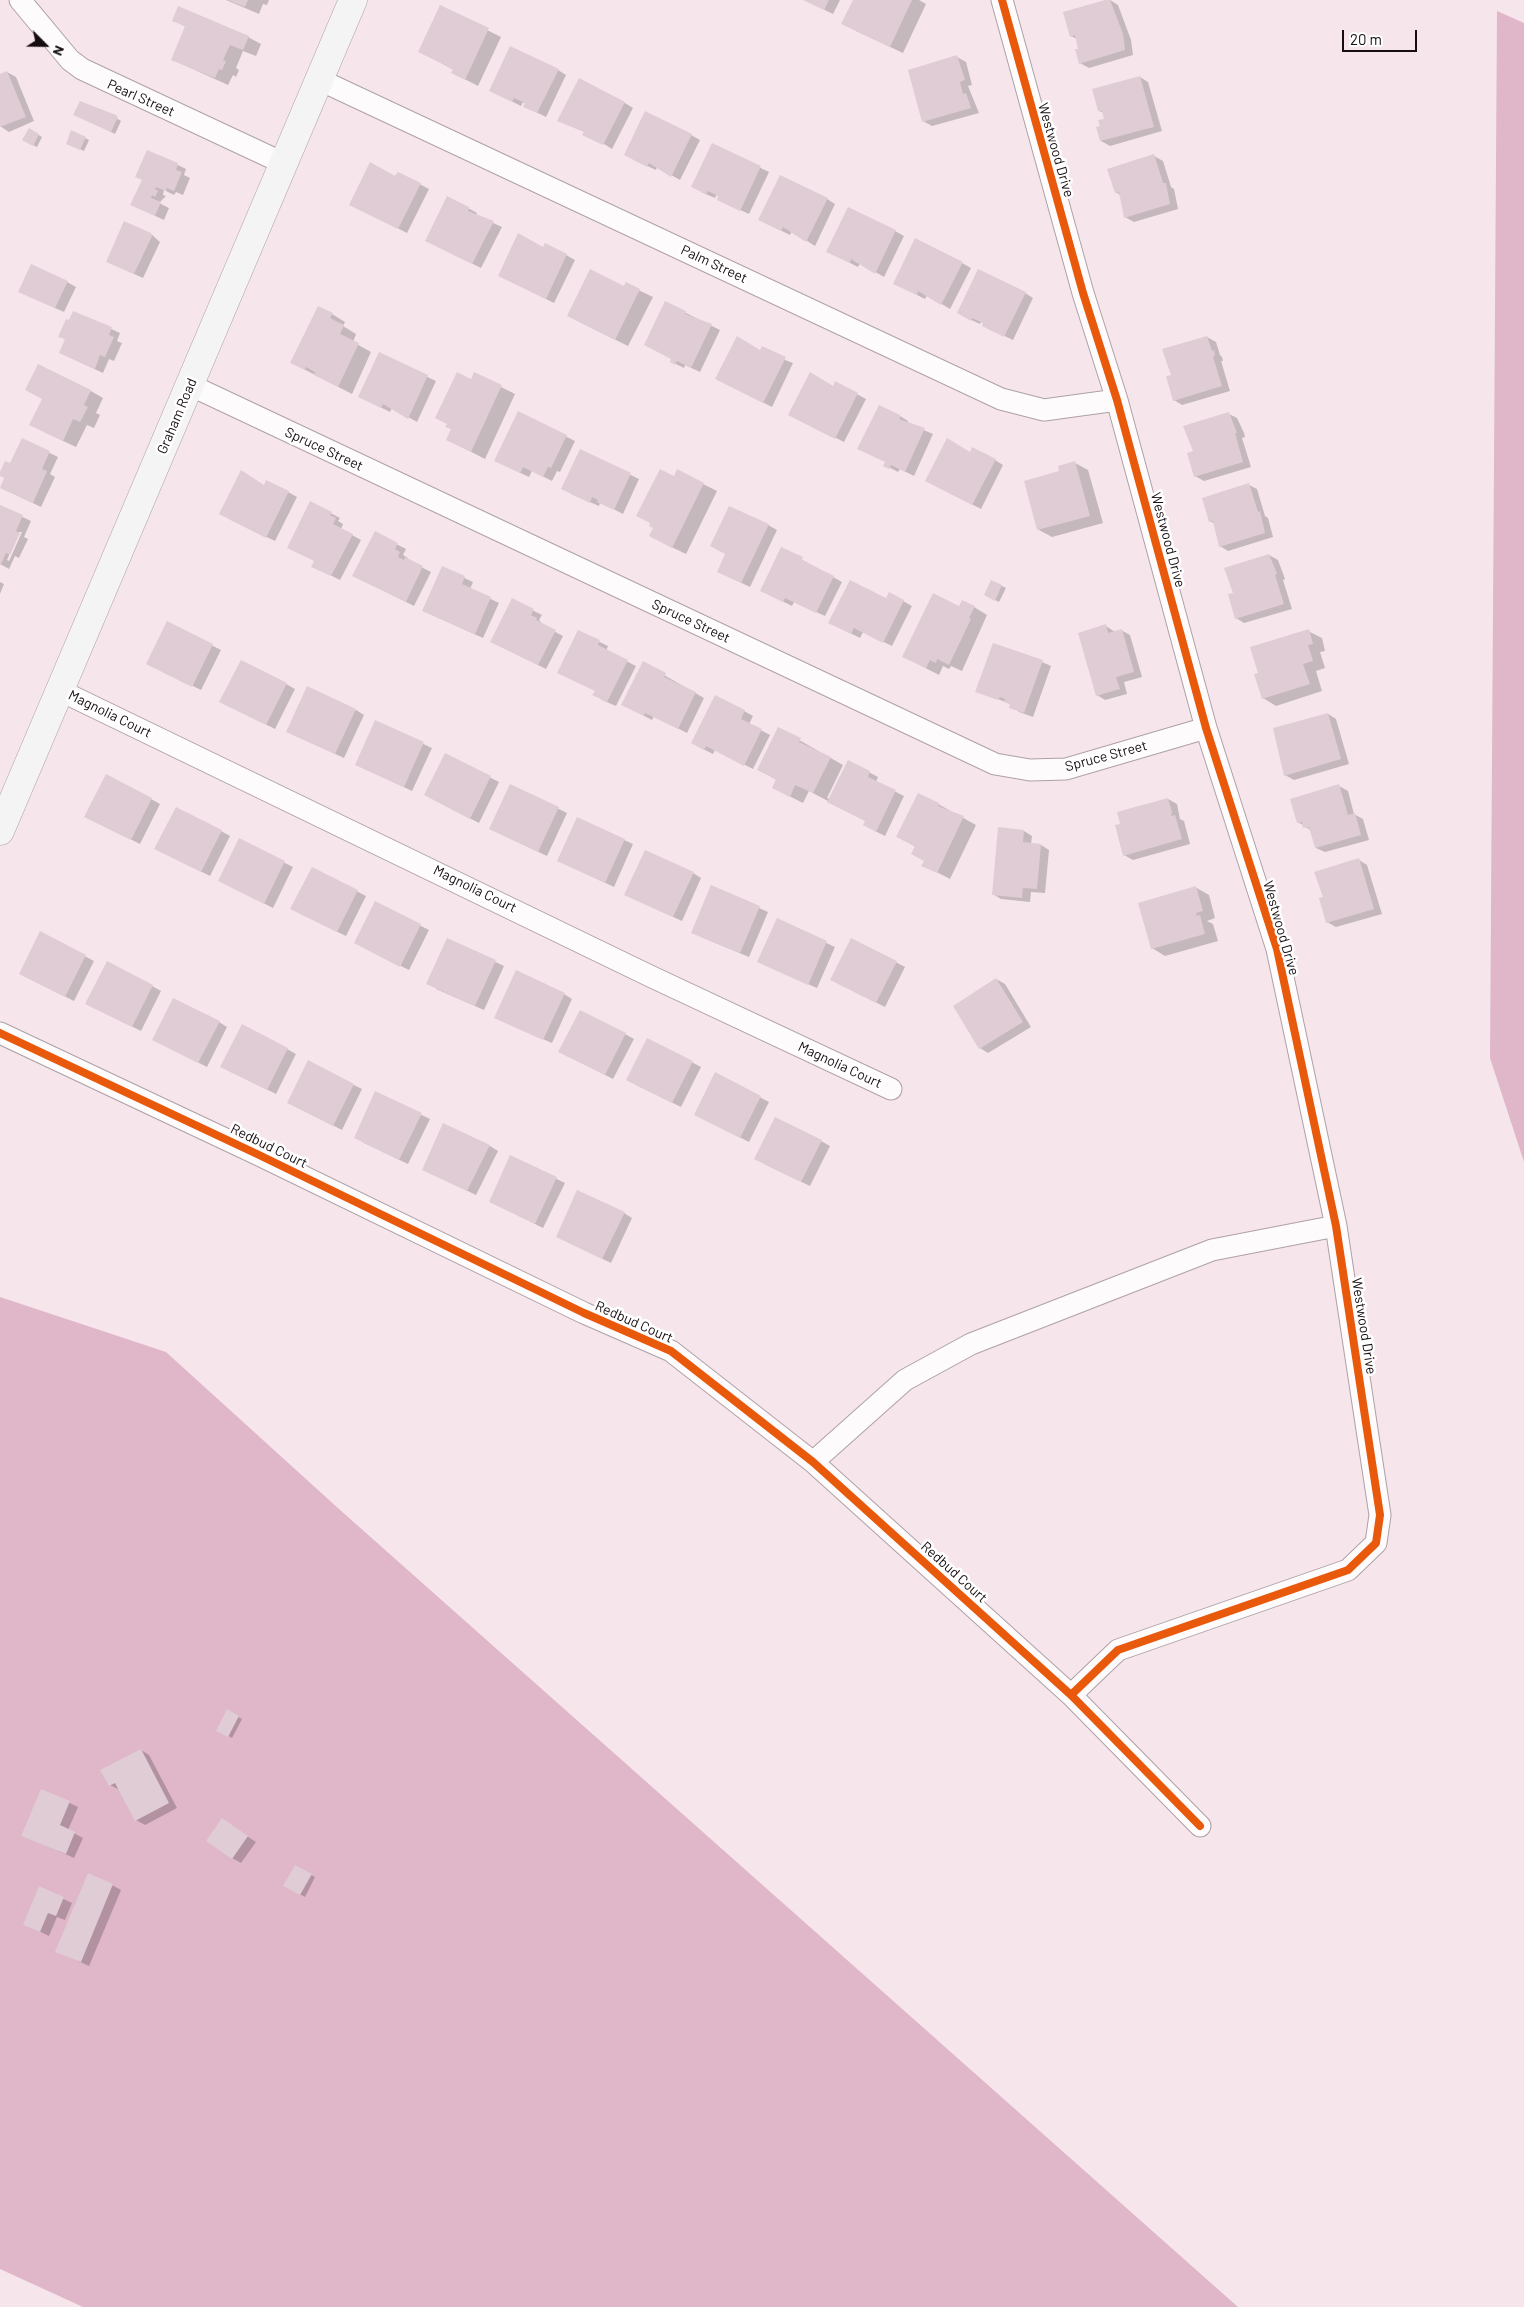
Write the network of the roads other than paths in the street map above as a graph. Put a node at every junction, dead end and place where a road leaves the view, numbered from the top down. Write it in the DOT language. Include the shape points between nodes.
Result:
graph roads {
  1 [pos="20,0"];
  2 [pos="352,0"];
  3 [pos="1002,0"];
  4 [pos="320,80"];
  5 [pos="285,164"];
  6 [pos="190,385"];
  7 [pos="1117,400"];
  8 [pos="59,690"];
  9 [pos="1206,728"];
  10 [pos="0,831"];
  11 [pos="0,1033"];
  12 [pos="890,1089"];
  13 [pos="1336,1226"];
  14 [pos="813,1462"];
  15 [pos="1071,1695"];
  16 [pos="1200,1826"];
  1 -- 5 [label="street, Pearl Street" via="70,60 82,69"];
  2 -- 4 [label="main road, Graham Road"];
  3 -- 7 [label="street, Westwood Drive" via="1083,293"];
  4 -- 5 [label="main road, Graham Road"];
  4 -- 7 [label="street, Palm Street" via="1002,399 1044,410"];
  5 -- 6 [label="main road, Graham Road"];
  6 -- 8 [label="main road, Graham Road"];
  6 -- 9 [label="street, Spruce Street" via="996,764 1030,770 1066,769"];
  7 -- 9 [label="street, Westwood Drive"];
  8 -- 10 [label="main road, Graham Road"];
  8 -- 12 [label="street, Magnolia Court"];
  9 -- 13 [label="street, Westwood Drive" via="1277,949"];
  11 -- 14 [label="street, Redbud Court" via="584,1313 671,1351"];
  13 -- 14 [label="street" via="1212,1250 971,1344 905,1380"];
  13 -- 15 [label="street, Westwood Drive" via="1380,1515 1376,1543 1348,1570 1118,1650"];
  14 -- 15 [label="street, Redbud Court"];
  15 -- 16 [label="street, Redbud Court"];
}
